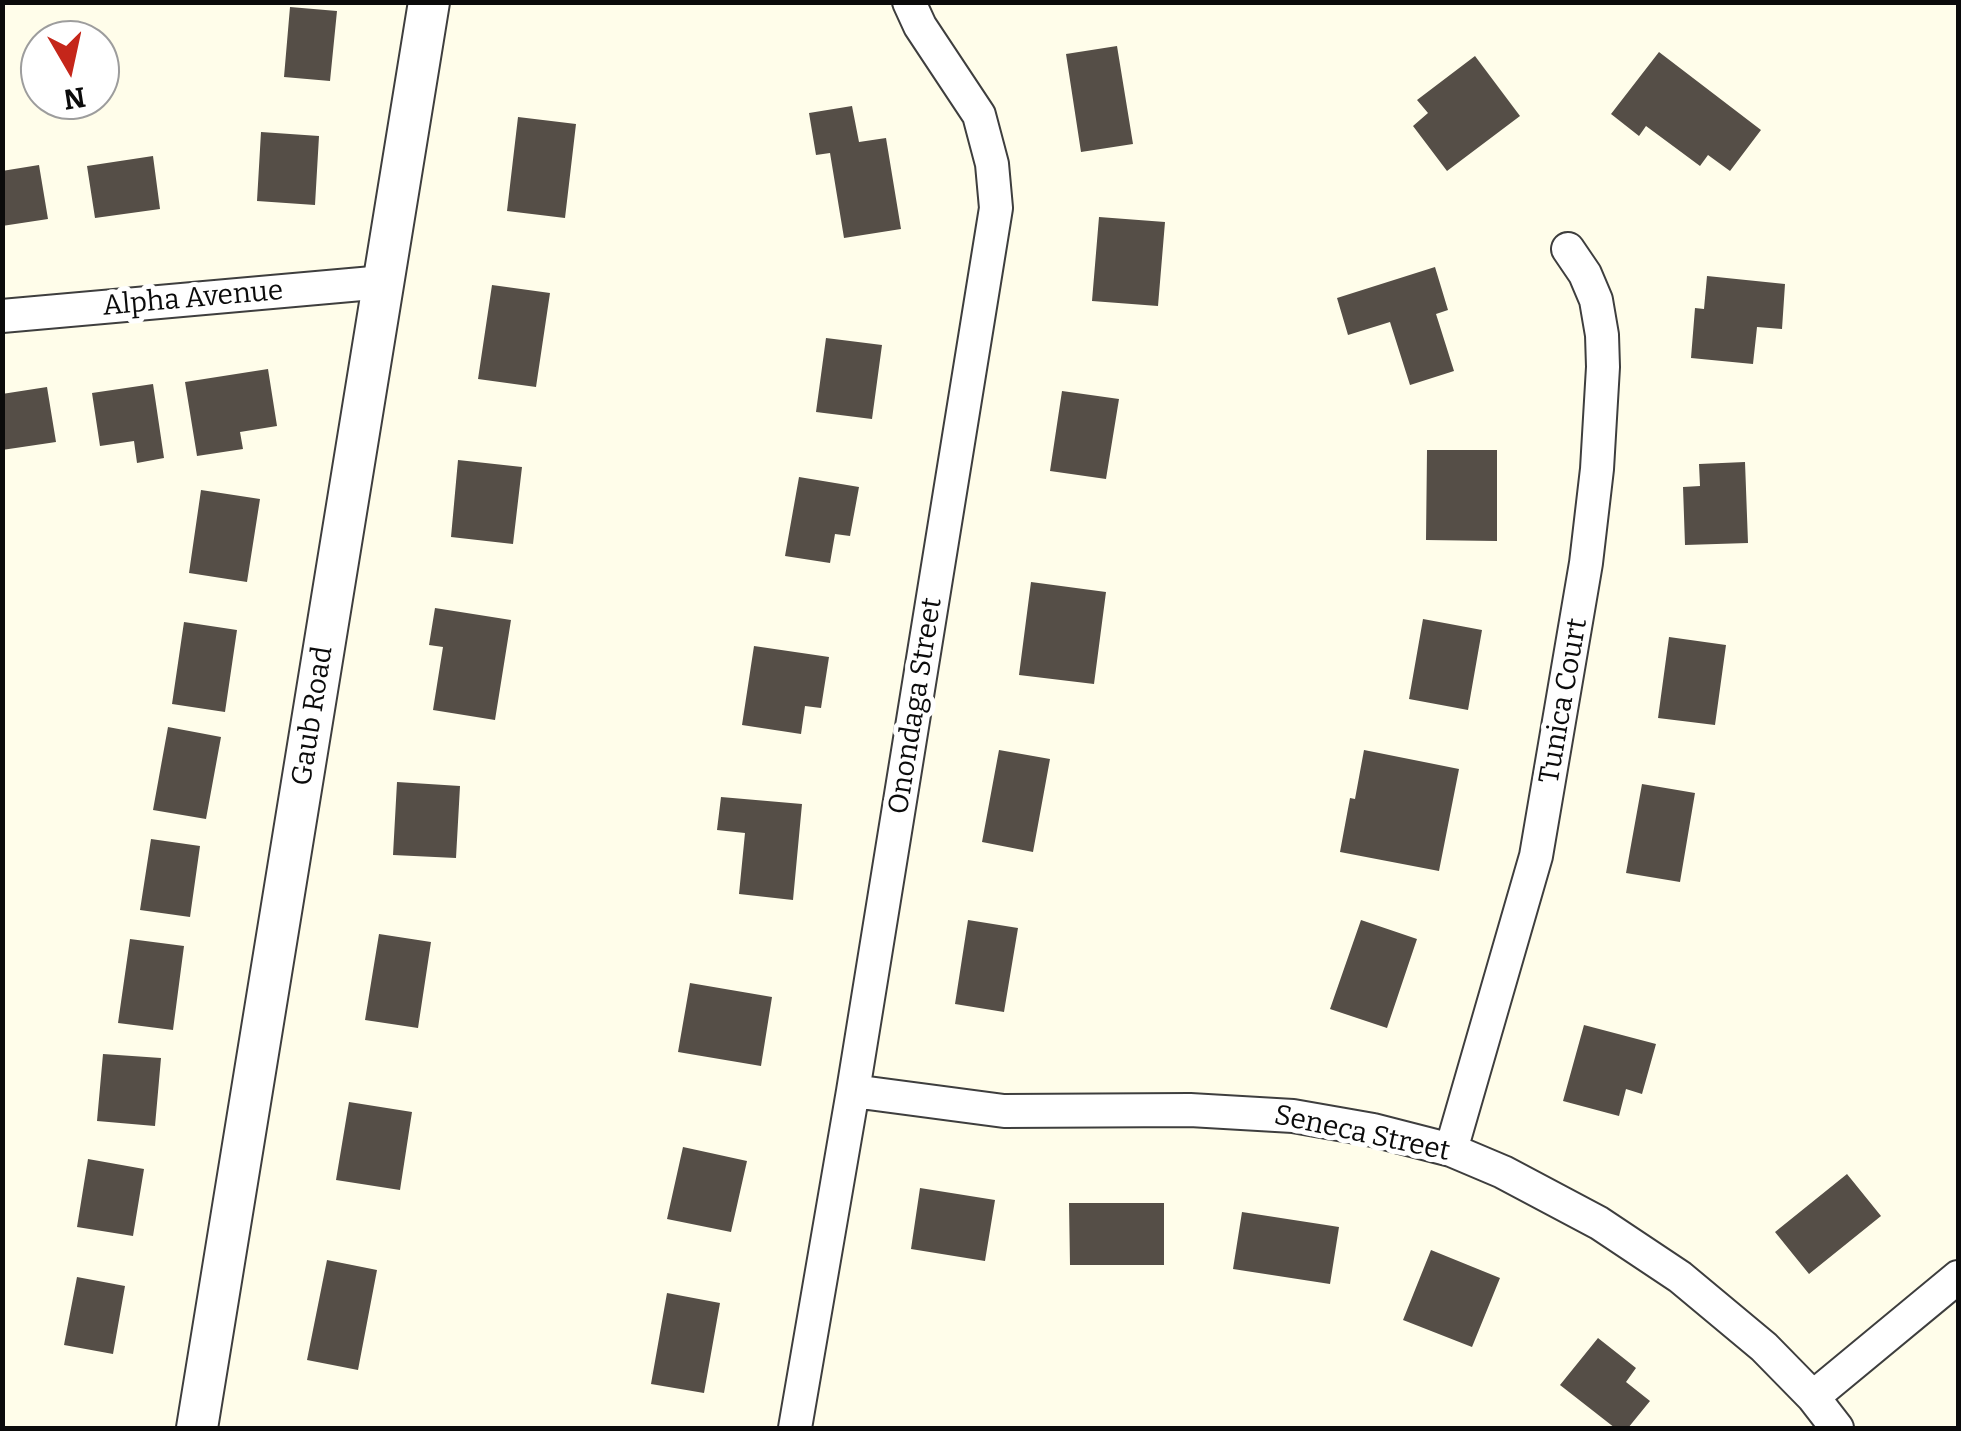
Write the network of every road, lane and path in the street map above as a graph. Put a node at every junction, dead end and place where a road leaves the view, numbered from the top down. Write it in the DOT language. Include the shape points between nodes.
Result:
graph roads {
  1 [pos="429,2"];
  2 [pos="910,2"];
  3 [pos="1568,249"];
  4 [pos="384,282"];
  5 [pos="2,316"];
  6 [pos="853,1092"];
  7 [pos="1451,1150"];
  8 [pos="1958,1277"];
  9 [pos="1813,1397"];
  10 [pos="197,1428"];
  11 [pos="796,1428"];
  12 [pos="1838,1428"];
  1 -- 4 [label="street, Gaub Road"];
  2 -- 6 [label="street, Onondaga Street" via="979,116 996,208"];
  3 -- 7 [label="street, Tunica Court" via="1596,300 1602,335 1586,564 1536,856"];
  4 -- 5 [label="street, Alpha Avenue"];
  4 -- 10 [label="street, Gaub Road"];
  6 -- 7 [label="street, Seneca Street" via="1004,1111 1293,1116"];
  6 -- 11 [label="street, Onondaga Street"];
  7 -- 9 [label="street, Seneca Street" via="1553,1198 1666,1267"];
  8 -- 9 [label="street"];
  9 -- 12 [label="street, Seneca Street"];
}
